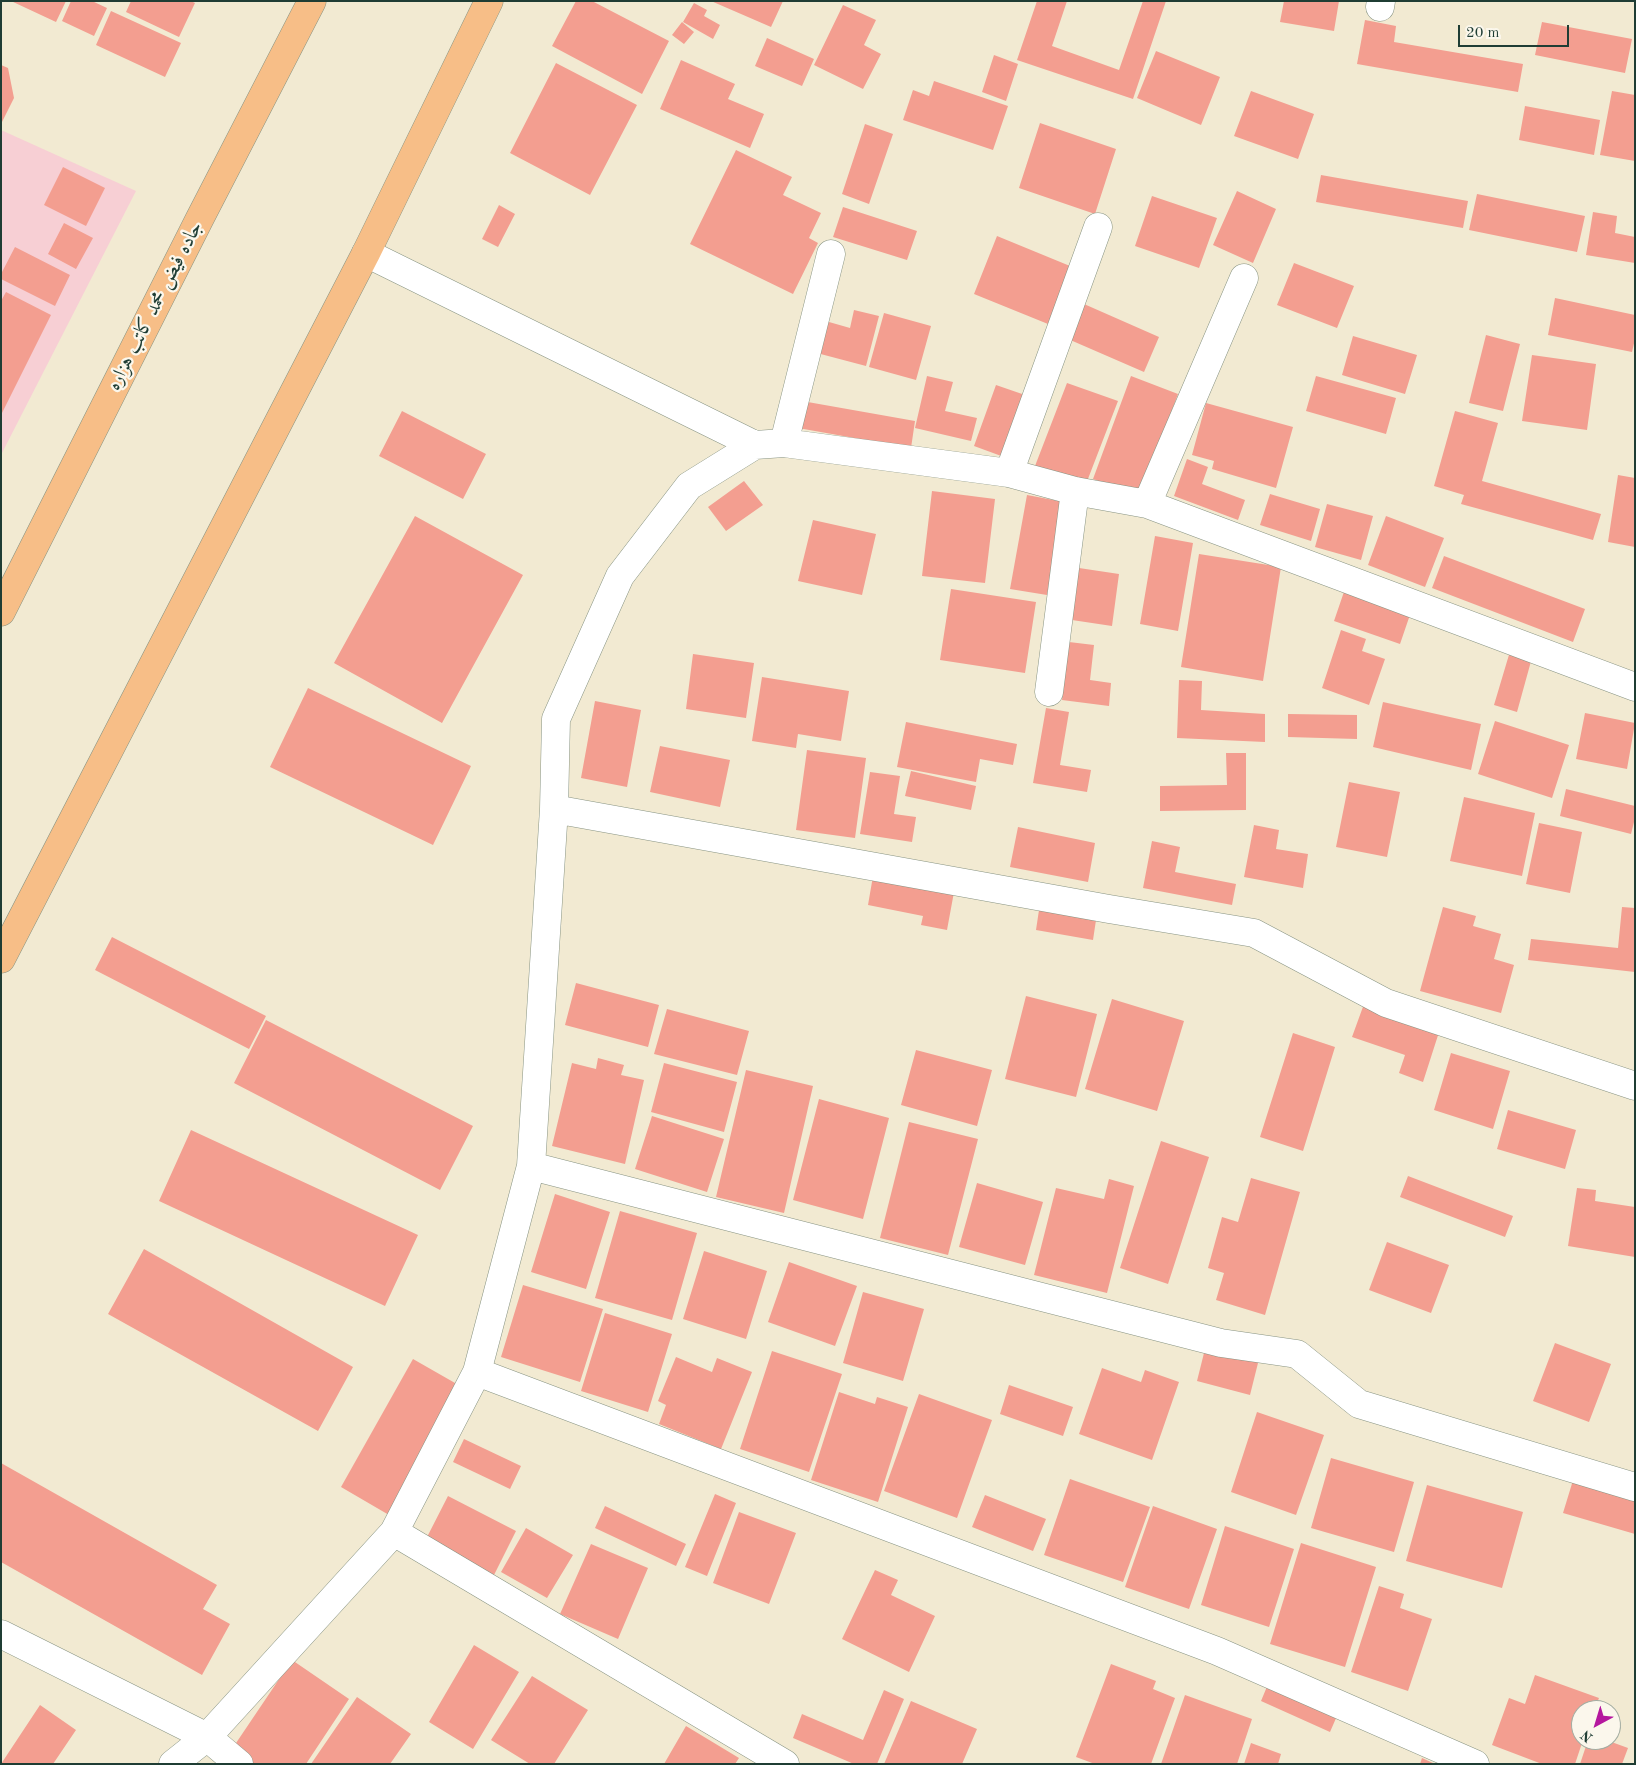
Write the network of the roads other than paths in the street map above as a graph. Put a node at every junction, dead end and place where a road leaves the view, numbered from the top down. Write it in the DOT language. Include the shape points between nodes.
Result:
graph roads {
  1 [pos="312,1"];
  2 [pos="489,1"];
  3 [pos="1098,227"];
  4 [pos="366,253"];
  5 [pos="831,254"];
  6 [pos="1244,278"];
  7 [pos="784,443"];
  8 [pos="755,445"];
  9 [pos="1009,473"];
  10 [pos="1076,490"];
  11 [pos="1148,504"];
  12 [pos="1,612"];
  13 [pos="1635,687"];
  14 [pos="1049,692"];
  15 [pos="554,809"];
  16 [pos="1,959"];
  17 [pos="1635,1086"];
  18 [pos="531,1166"];
  19 [pos="478,1372"];
  20 [pos="1635,1487"];
  21 [pos="394,1532"];
  22 [pos="1,1634"];
  23 [pos="207,1737"];
  24 [pos="173,1764"];
  25 [pos="239,1764"];
  26 [pos="785,1764"];
  27 [pos="1476,1764"];
  1 -- 12 [label="main road, جاده فیض محمد کاتب هزاره"];
  2 -- 4 [label="main road"];
  3 -- 9 [label="street"];
  4 -- 8 [label="street"];
  4 -- 16 [label="main road"];
  5 -- 7 [label="street"];
  6 -- 11 [label="street"];
  7 -- 8 [label="street"];
  7 -- 9 [label="street"];
  8 -- 15 [label="street" via="689,486 620,576 556,718"];
  9 -- 10 [label="street"];
  10 -- 11 [label="street"];
  10 -- 14 [label="street"];
  11 -- 13 [label="street"];
  15 -- 17 [label="street" via="1254,933 1386,1003"];
  15 -- 18 [label="street"];
  18 -- 19 [label="street"];
  18 -- 20 [label="street" via="1221,1343 1297,1354 1359,1404"];
  19 -- 21 [label="street"];
  19 -- 27 [label="street" via="1217,1651"];
  21 -- 23 [label="street"];
  21 -- 26 [label="street"];
  22 -- 23 [label="street"];
  23 -- 24 [label="street"];
  23 -- 25 [label="street"];
}
